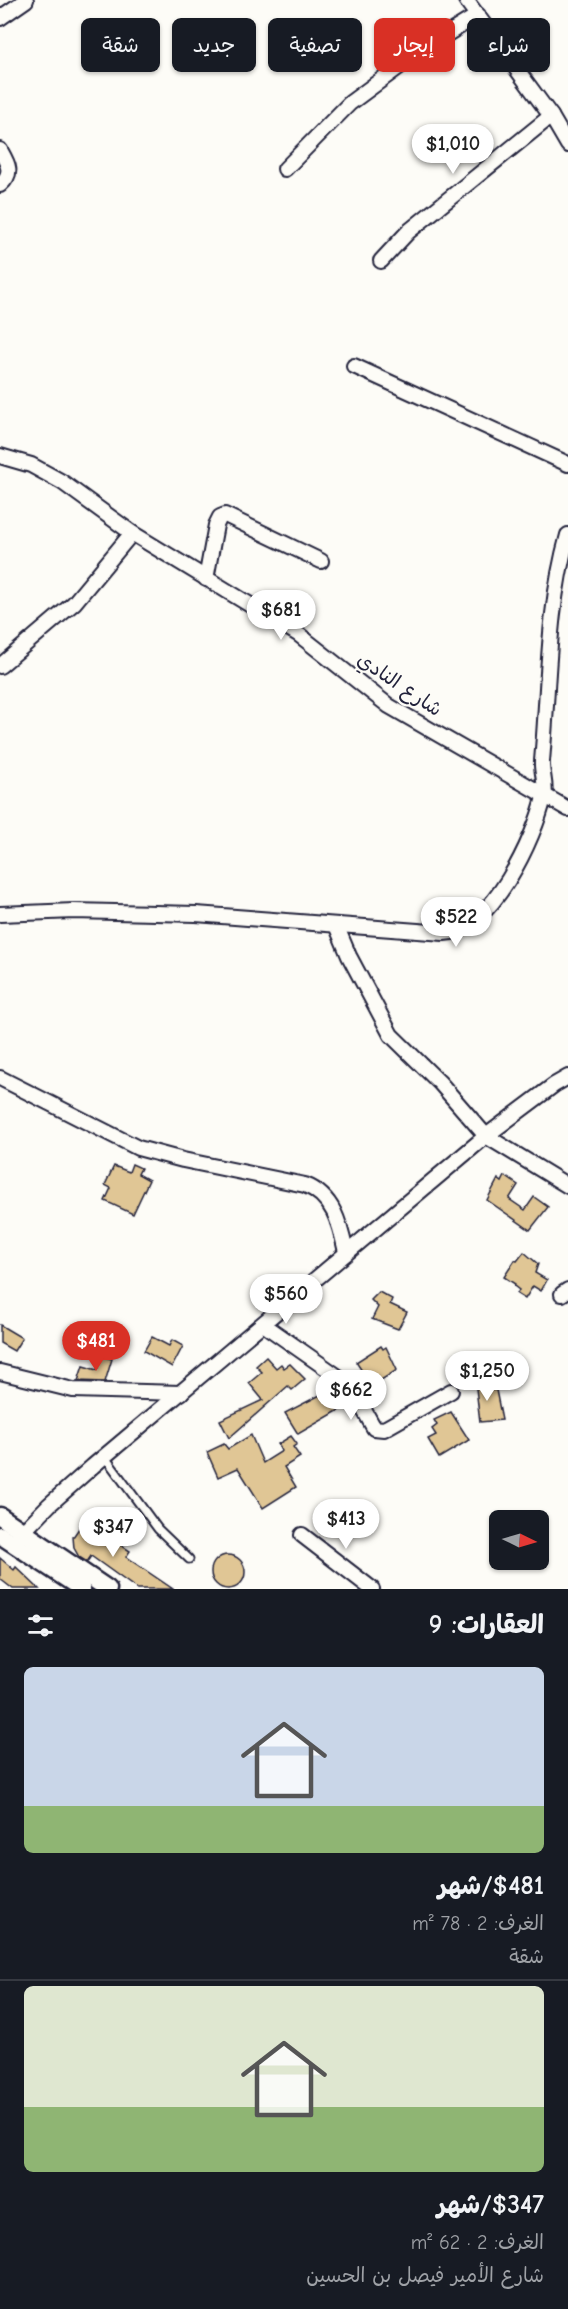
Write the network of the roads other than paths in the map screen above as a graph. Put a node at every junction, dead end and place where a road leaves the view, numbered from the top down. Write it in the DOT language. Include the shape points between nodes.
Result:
graph roads {
  1 [pos="26,0"];
  2 [pos="466,0"];
  3 [pos="478,15"];
  4 [pos="0,18"];
  5 [pos="551,117"];
  6 [pos="568,145"];
  7 [pos="0,150"];
  8 [pos="285,169"];
  9 [pos="0,185"];
  10 [pos="381,261"];
  11 [pos="354,366"];
  12 [pos="0,456"];
  13 [pos="568,464"];
  14 [pos="132,533"];
  15 [pos="568,535"];
  16 [pos="321,561"];
  17 [pos="206,579"];
  18 [pos="0,666"];
  19 [pos="545,795"];
  20 [pos="568,809"];
  21 [pos="0,914"];
  22 [pos="336,925"];
  23 [pos="568,1077"];
  24 [pos="0,1078"];
  25 [pos="486,1136"];
  26 [pos="568,1186"];
  27 [pos="346,1252"];
  28 [pos="263,1324"];
  29 [pos="0,1372"];
  30 [pos="452,1391"];
  31 [pos="180,1393"];
  32 [pos="105,1457"];
  33 [pos="0,1516"];
  34 [pos="302,1534"];
  35 [pos="12,1536"];
  36 [pos="189,1559"];
  37 [pos="82,1589"];
  38 [pos="108,1589"];
  39 [pos="372,1589"];
  1 -- 4 [label="street"];
  2 -- 3 [label="street"];
  3 -- 5 [label="street"];
  3 -- 8 [label="street" via="423,48 350,103"];
  5 -- 6 [label="street"];
  5 -- 10 [label="street" via="408,232"];
  7 -- 9 [label="street" via="10,172"];
  11 -- 13 [label="street"];
  12 -- 14 [label="street, شارع النادي" via="31,465 62,482"];
  14 -- 17 [label="street, شارع النادي"];
  14 -- 18 [label="street" via="74,603"];
  15 -- 19 [label="street" via="554,596 549,643 542,764"];
  16 -- 17 [label="street" via="225,515 216,525"];
  17 -- 19 [label="street, شارع النادي" via="298,634 389,706"];
  19 -- 20 [label="street, شارع النادي"];
  19 -- 22 [label="street" via="533,832 506,883 488,908 466,927 444,933"];
  21 -- 22 [label="street" via="113,911"];
  22 -- 25 [label="street" via="391,1035"];
  23 -- 25 [label="street"];
  24 -- 27 [label="street" via="138,1148 318,1190 336,1216"];
  25 -- 26 [label="street"];
  25 -- 27 [label="street"];
  27 -- 28 [label="street"];
  28 -- 30 [label="street" via="350,1385 374,1428 384,1429"];
  28 -- 31 [label="street"];
  29 -- 31 [label="street" via="73,1390"];
  31 -- 32 [label="street"];
  32 -- 35 [label="street"];
  32 -- 36 [label="lane" via="158,1529"];
  33 -- 35 [label="street"];
  34 -- 39 [label="street"];
  35 -- 37 [label="street"];
  35 -- 38 [label="street"];
}
